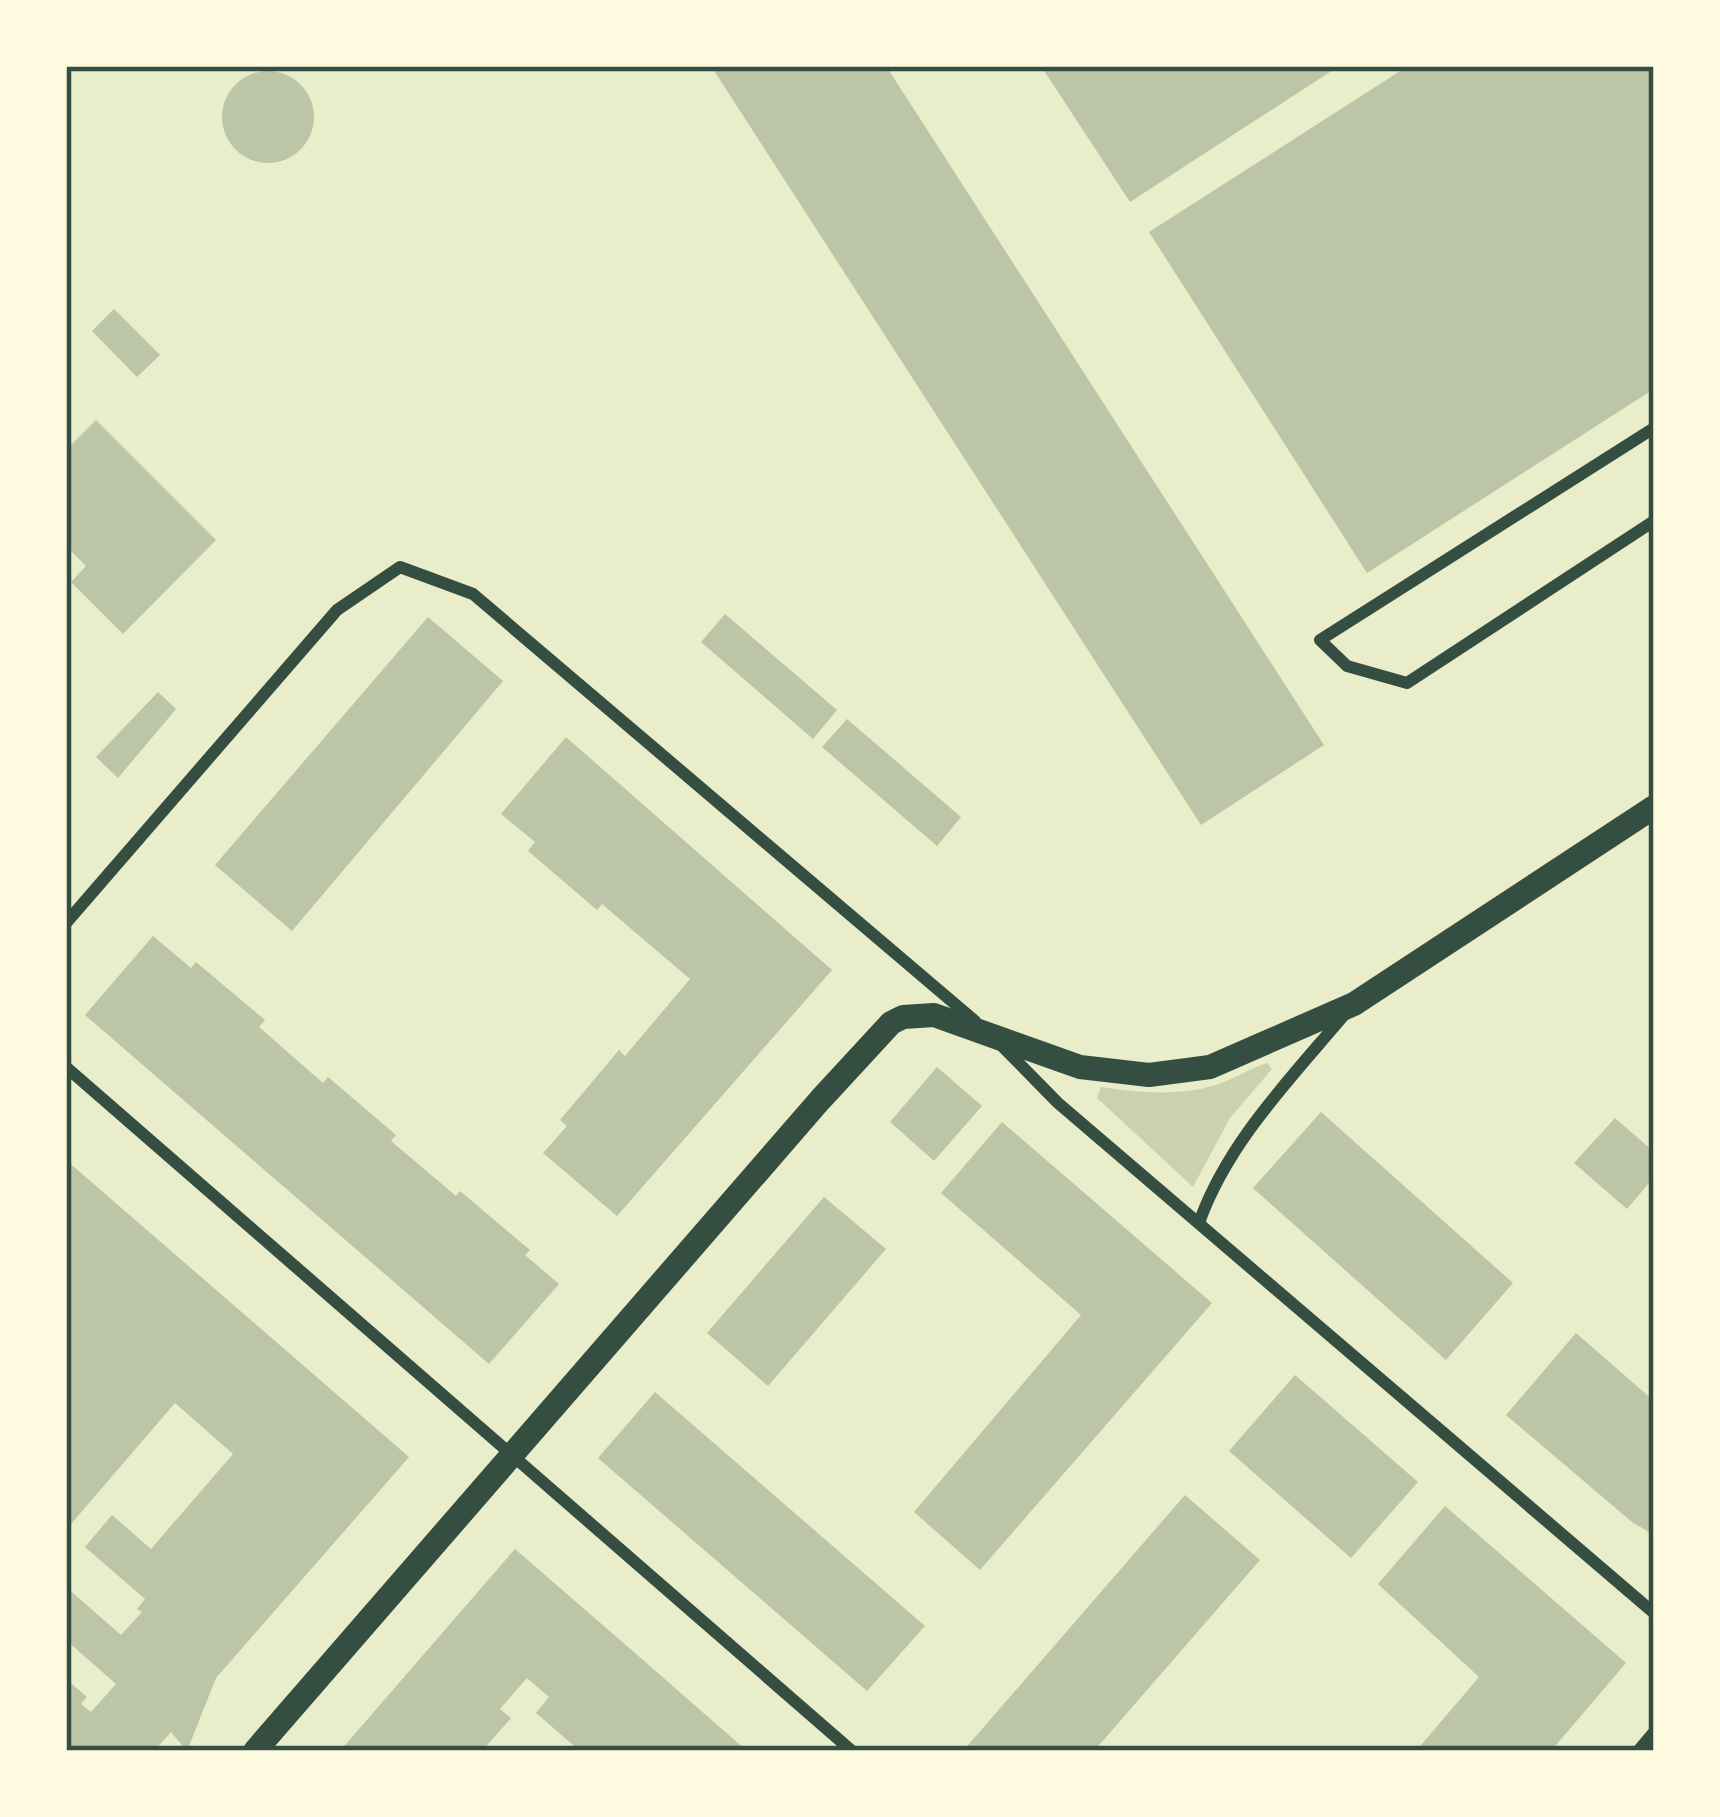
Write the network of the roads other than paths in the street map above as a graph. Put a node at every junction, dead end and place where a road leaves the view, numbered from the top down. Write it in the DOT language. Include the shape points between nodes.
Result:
graph roads {
  1 [pos="1654,428"];
  2 [pos="1654,521"];
  3 [pos="1654,807"];
  4 [pos="66,923"];
  5 [pos="1354,1004"];
  6 [pos="990,1034"];
  7 [pos="66,1067"];
  8 [pos="1199,1223"];
  9 [pos="512,1455"];
  10 [pos="1654,1613"];
  11 [pos="1654,1732"];
  12 [pos="255,1751"];
  13 [pos="852,1751"];
  14 [pos="1638,1751"];
  1 -- 2 [label="street" via="1320,640 1347,665 1406,683"];
  3 -- 5 [label="main road"];
  4 -- 6 [label="street" via="337,610 400,567 473,594"];
  5 -- 6 [label="main road" via="1210,1067 1149,1075 1080,1067"];
  5 -- 8 [label="street" via="1241,1144"];
  6 -- 8 [label="street"];
  6 -- 9 [label="main road" via="925,1014 881,1030"];
  7 -- 9 [label="street"];
  8 -- 10 [label="street"];
  9 -- 12 [label="main road"];
  9 -- 13 [label="street"];
  11 -- 14 [label="street"];
}
